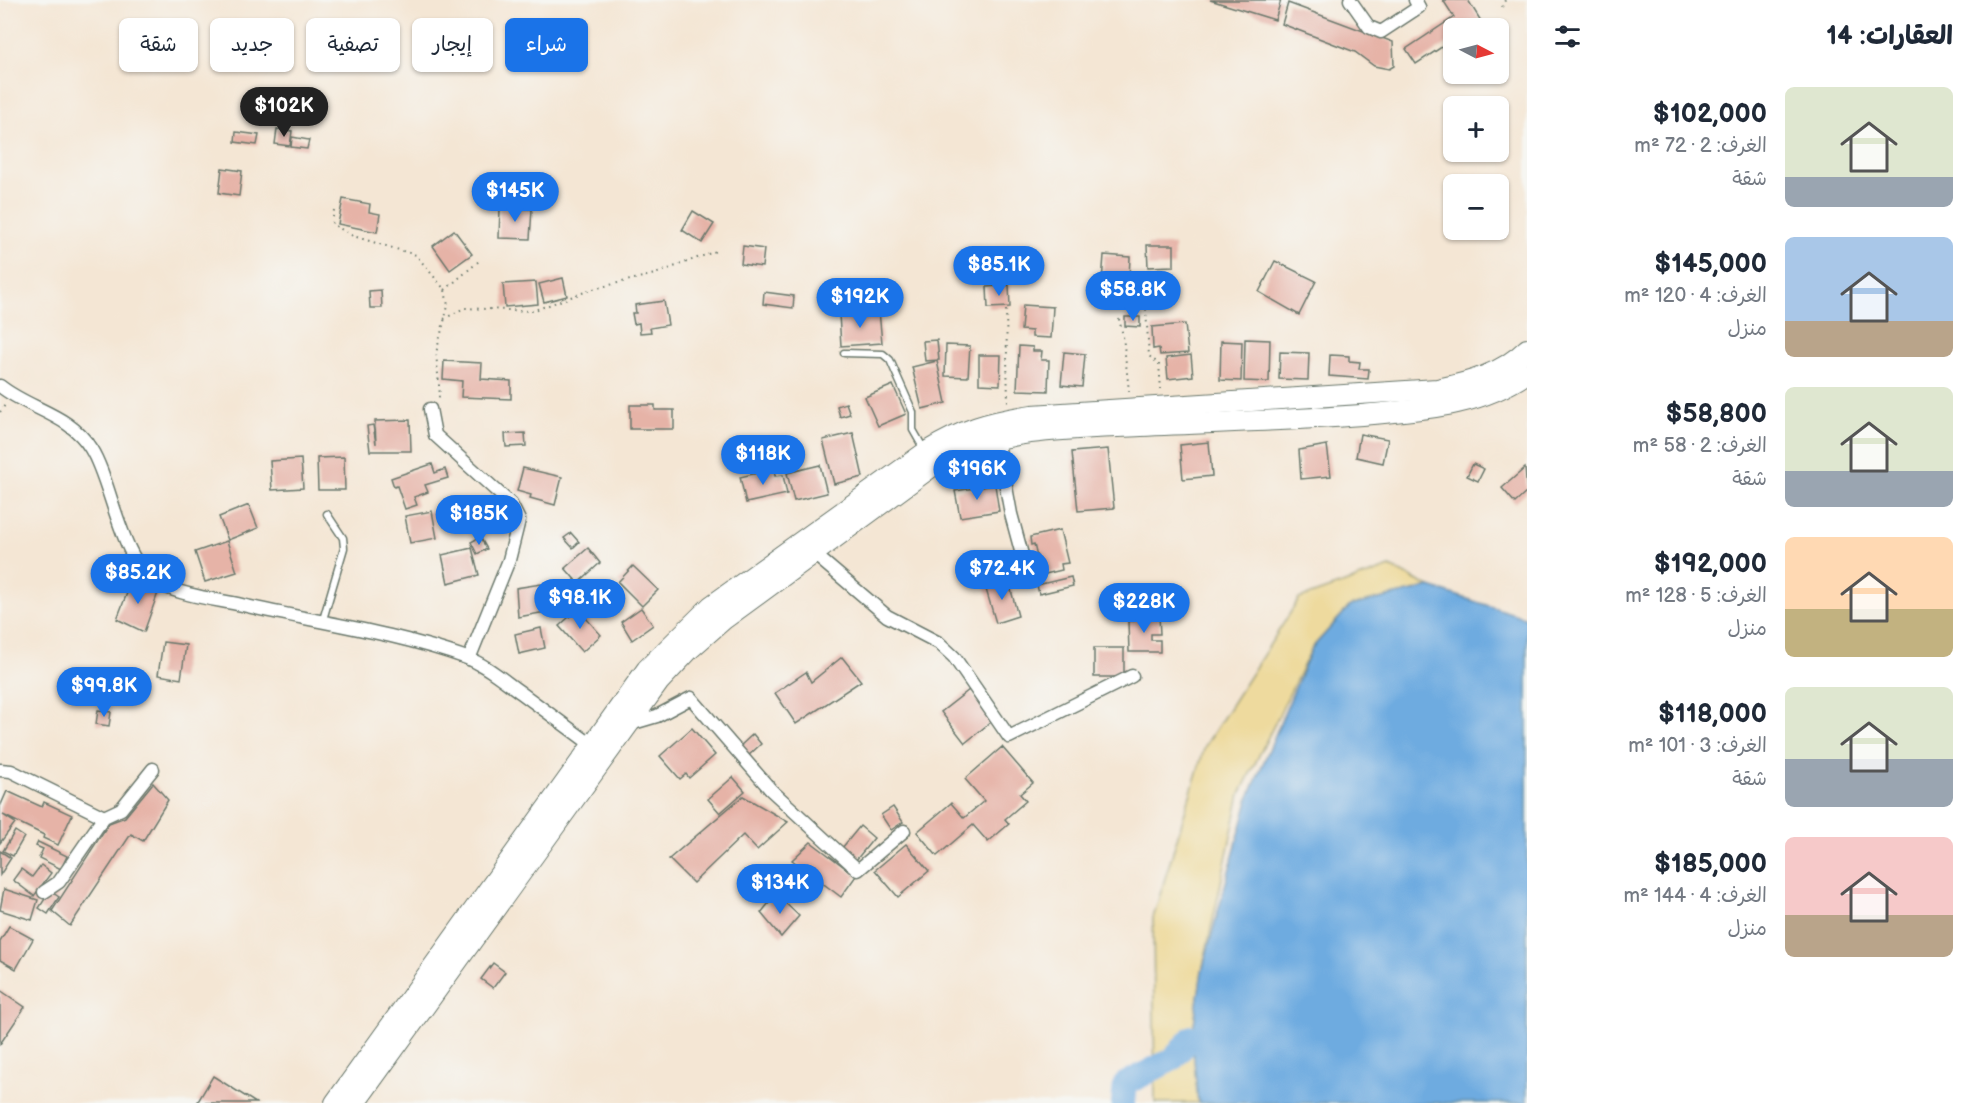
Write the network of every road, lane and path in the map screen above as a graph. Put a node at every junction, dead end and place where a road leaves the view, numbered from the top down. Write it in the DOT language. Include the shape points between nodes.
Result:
graph roads {
  1 [pos="1350,0"];
  2 [pos="1415,0"];
  3 [pos="1505,0"];
  4 [pos="1502,7"];
  5 [pos="334,210"];
  6 [pos="716,251"];
  7 [pos="479,261"];
  8 [pos="1148,273"];
  9 [pos="445,290"];
  10 [pos="1006,310"];
  11 [pos="444,319"];
  12 [pos="1119,319"];
  13 [pos="1527,349"];
  14 [pos="844,353"];
  15 [pos="1527,373"];
  16 [pos="0,386"];
  17 [pos="1162,407"];
  18 [pos="430,409"];
  19 [pos="1130,409"];
  20 [pos="1008,418"];
  21 [pos="997,438"];
  22 [pos="926,452"];
  23 [pos="327,513"];
  24 [pos="813,553"];
  25 [pos="1028,577"];
  26 [pos="321,623"];
  27 [pos="468,659"];
  28 [pos="1132,676"];
  29 [pos="629,724"];
  30 [pos="593,746"];
  31 [pos="153,769"];
  32 [pos="2,772"];
  33 [pos="104,817"];
  34 [pos="904,831"];
  35 [pos="44,892"];
  36 [pos="335,1103"];
  37 [pos="356,1103"];
  1 -- 2 [label="street" via="1369,27 1381,32 1419,7"];
  3 -- 4 [label="path"];
  5 -- 9 [label="path" via="332,225 353,236 416,255"];
  6 -- 11 [label="path" via="532,311 464,308"];
  7 -- 9 [label="path"];
  8 -- 17 [label="path" via="1149,356 1160,364"];
  9 -- 11 [label="path" via="448,306"];
  10 -- 20 [label="path"];
  11 -- 18 [label="path" via="436,353 440,396 428,403"];
  12 -- 19 [label="path"];
  13 -- 17 [label="main road" via="1475,381 1437,389"];
  14 -- 22 [label="lane" via="883,354 890,360 913,412 913,430"];
  15 -- 21 [label="main road" via="1485,397 1439,408 1352,416 1051,430"];
  16 -- 26 [label="street" via="27,404 63,418 79,431 93,450 131,555 156,583 190,595"];
  17 -- 19 [label="main road"];
  18 -- 27 [label="street" via="435,435 511,504 519,520 509,560"];
  19 -- 20 [label="main road"];
  20 -- 22 [label="main road" via="956,434"];
  21 -- 24 [label="main road" via="945,457"];
  21 -- 25 [label="street"];
  22 -- 30 [label="main road" via="711,606 646,669"];
  23 -- 26 [label="lane" via="343,538 344,548"];
  24 -- 28 [label="street" via="887,616 939,643 954,657 1009,737"];
  24 -- 29 [label="main road" via="690,649 659,682"];
  26 -- 27 [label="street" via="375,631"];
  27 -- 30 [label="street" via="494,673"];
  29 -- 34 [label="street" via="657,716 691,698 771,790 858,870"];
  29 -- 37 [label="main road"];
  30 -- 36 [label="main road"];
  31 -- 33 [label="street" via="121,809"];
  32 -- 33 [label="street"];
  33 -- 35 [label="street" via="59,882"];
}
